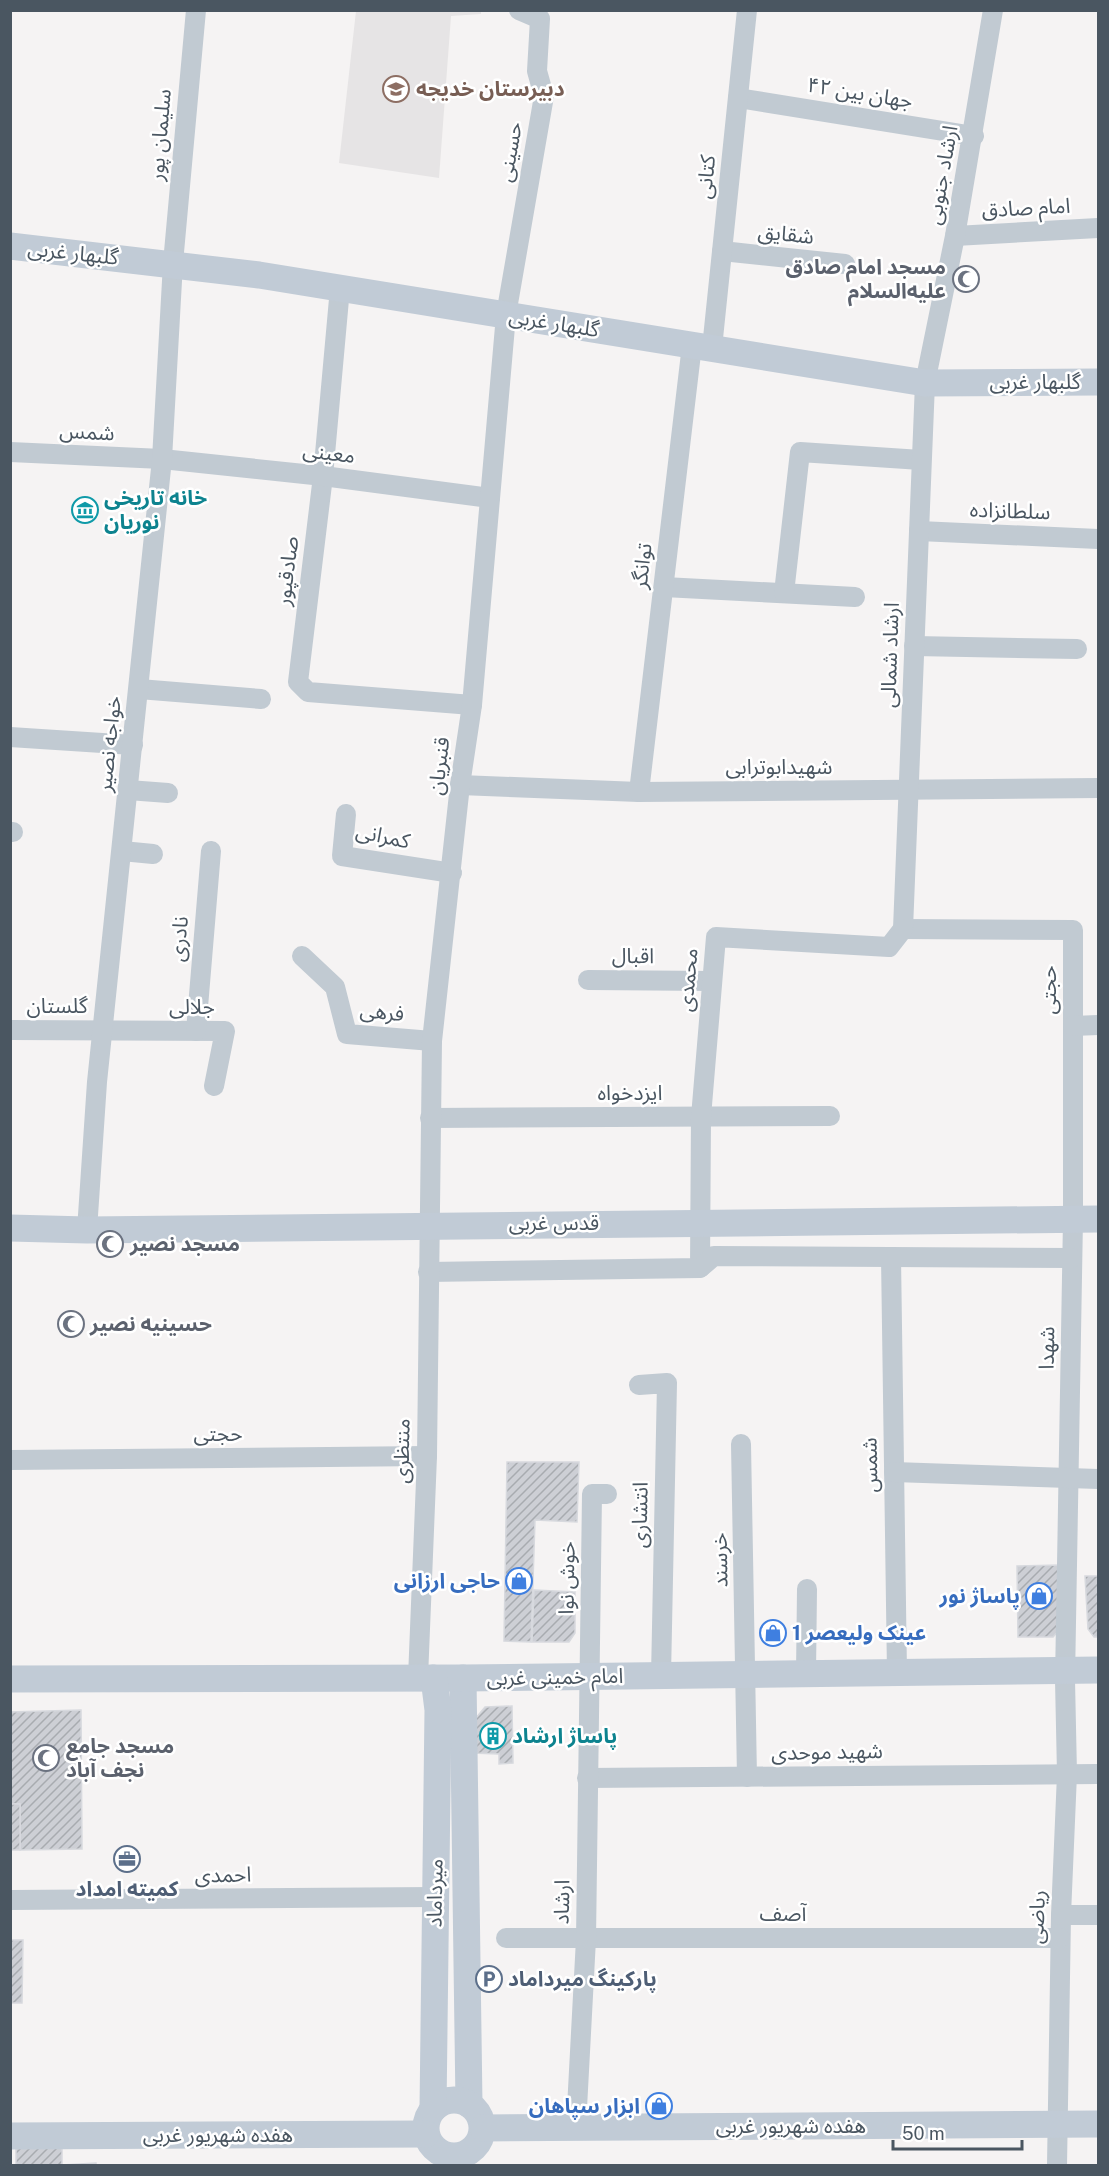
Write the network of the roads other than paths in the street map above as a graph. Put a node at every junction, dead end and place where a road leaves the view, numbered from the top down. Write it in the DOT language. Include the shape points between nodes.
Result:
graph roads {
  1 [pos="196,10"];
  2 [pos="519,10"];
  3 [pos="747,10"];
  4 [pos="993,10"];
  5 [pos="738,98"];
  6 [pos="974,136"];
  7 [pos="1098,228"];
  8 [pos="955,236"];
  9 [pos="10,246"];
  10 [pos="722,251"];
  11 [pos="173,263"];
  12 [pos="845,264"];
  13 [pos="340,288"];
  14 [pos="506,315"];
  15 [pos="702,347"];
  16 [pos="1098,382"];
  17 [pos="925,383"];
  18 [pos="10,452"];
  19 [pos="162,459"];
  20 [pos="921,460"];
  21 [pos="323,476"];
  22 [pos="490,498"];
  23 [pos="919,531"];
  24 [pos="1098,539"];
  25 [pos="664,587"];
  26 [pos="784,593"];
  27 [pos="855,597"];
  28 [pos="914,646"];
  29 [pos="1077,649"];
  30 [pos="138,689"];
  31 [pos="261,699"];
  32 [pos="472,705"];
  33 [pos="10,737"];
  34 [pos="133,745"];
  35 [pos="460,785"];
  36 [pos="1098,788"];
  37 [pos="128,790"];
  38 [pos="908,790"];
  39 [pos="639,792"];
  40 [pos="168,793"];
  41 [pos="346,814"];
  42 [pos="122,850"];
  43 [pos="211,852"];
  44 [pos="153,855"];
  45 [pos="452,873"];
  46 [pos="903,929"];
  47 [pos="302,956"];
  48 [pos="588,980"];
  49 [pos="712,981"];
  50 [pos="1098,1025"];
  51 [pos="1073,1026"];
  52 [pos="10,1030"];
  53 [pos="102,1030"];
  54 [pos="196,1031"];
  55 [pos="432,1041"];
  56 [pos="214,1086"];
  57 [pos="830,1116"];
  58 [pos="701,1117"];
  59 [pos="430,1118"];
  60 [pos="1086,1219"];
  61 [pos="702,1222"];
  62 [pos="428,1224"];
  63 [pos="10,1228"];
  64 [pos="87,1230"];
  65 [pos="891,1257"];
  66 [pos="1072,1258"];
  67 [pos="700,1268"];
  68 [pos="428,1272"];
  69 [pos="639,1385"];
  70 [pos="741,1444"];
  71 [pos="427,1456"];
  72 [pos="10,1460"];
  73 [pos="894,1472"];
  74 [pos="1068,1478"];
  75 [pos="1098,1479"];
  76 [pos="607,1494"];
  77 [pos="807,1589"];
  78 [pos="1098,1670"];
  79 [pos="1065,1671"];
  80 [pos="897,1673"];
  81 [pos="746,1674"];
  82 [pos="806,1674"];
  83 [pos="661,1676"];
  84 [pos="589,1677"];
  85 [pos="426,1678"];
  86 [pos="463,1678"];
  87 [pos="10,1679"];
  88 [pos="1067,1774"];
  89 [pos="1098,1774"];
  90 [pos="747,1777"];
  91 [pos="587,1778"];
  92 [pos="435,1897"];
  93 [pos="10,1900"];
  94 [pos="1061,1915"];
  95 [pos="1098,1915"];
  96 [pos="506,1938"];
  97 [pos="1060,1938"];
  98 [pos="586,1939"];
  99 [pos="469,2104"];
  100 [pos="433,2109"];
  101 [pos="1058,2124"];
  102 [pos="1098,2124"];
  103 [pos="576,2127"];
  104 [pos="483,2128"];
  105 [pos="10,2136"];
  106 [pos="433,2150"];
  107 [pos="462,2160"];
  108 [pos="1057,2166"];
  1 -- 11 [label="street, سلیمان پور"];
  2 -- 14 [label="street, حسینی" via="540,19 537,71 544,96"];
  3 -- 5 [label="street, کتانی"];
  4 -- 6 [label="street, ارشاد جنوبی"];
  5 -- 6 [label="street, جهان بین ۴۲"];
  5 -- 10 [label="street, کتانی"];
  6 -- 8 [label="street, ارشاد جنوبی"];
  7 -- 8 [label="street, امام صادق"];
  8 -- 17 [label="street, ارشاد جنوبی"];
  9 -- 11 [label="street, گلبهار غربی"];
  10 -- 12 [label="street, شقایق"];
  10 -- 15 [label="street, کتانی"];
  11 -- 13 [label="street, گلبهار غربی"];
  11 -- 19 [label="street, خواجه نصیر"];
  13 -- 14 [label="street, گلبهار غربی"];
  13 -- 21 [label="street, صادقپور"];
  14 -- 15 [label="street, گلبهار غربی"];
  14 -- 22 [label="street, قنبریان"];
  15 -- 17 [label="street, گلبهار غربی"];
  15 -- 25 [label="street, توانگر"];
  16 -- 17 [label="street, گلبهار غربی"];
  17 -- 20 [label="street, ارشاد شمالی"];
  18 -- 19 [label="street, شمس"];
  19 -- 21 [label="street, معینی"];
  19 -- 30 [label="street, خواجه نصیر"];
  20 -- 23 [label="street, ارشاد شمالی"];
  20 -- 26 [label="street" via="800,452"];
  21 -- 22 [label="street, معینی"];
  21 -- 32 [label="street, صادقپور" via="298,682 308,692"];
  22 -- 32 [label="street, قنبریان"];
  23 -- 24 [label="street, سلطانزاده"];
  23 -- 28 [label="street, ارشاد شمالی"];
  25 -- 26 [label="street"];
  25 -- 39 [label="street, توانگر"];
  26 -- 27 [label="street"];
  28 -- 29 [label="street"];
  28 -- 38 [label="street, ارشاد شمالی"];
  30 -- 31 [label="street"];
  30 -- 34 [label="street, خواجه نصیر"];
  32 -- 35 [label="street, قنبریان"];
  33 -- 34 [label="street"];
  34 -- 37 [label="street, خواجه نصیر"];
  35 -- 39 [label="street, شهیدابوترابی"];
  35 -- 45 [label="street, قنبریان"];
  36 -- 38 [label="street, شهیدابوترابی"];
  37 -- 40 [label="street"];
  37 -- 42 [label="street, خواجه نصیر"];
  38 -- 39 [label="street, شهیدابوترابی"];
  38 -- 46 [label="street, ارشاد شمالی"];
  41 -- 45 [label="street, کمرانی" via="342,856"];
  42 -- 44 [label="street"];
  42 -- 53 [label="street, خواجه نصیر"];
  43 -- 54 [label="street, نادری"];
  45 -- 55 [label="street, قنبریان"];
  46 -- 49 [label="street, محمدی" via="889,947 716,937"];
  46 -- 51 [label="street, حجتی" via="1072,930"];
  47 -- 55 [label="street, فرهی" via="335,987 347,1034"];
  48 -- 49 [label="street, اقبال"];
  49 -- 58 [label="street, محمدی"];
  50 -- 51 [label="street"];
  51 -- 60 [label="street, حجتی"];
  52 -- 53 [label="street, گلستان"];
  53 -- 54 [label="street, جلالی"];
  53 -- 64 [label="street, خواجه نصیر"];
  54 -- 56 [label="street, جلالی" via="225,1031"];
  55 -- 59 [label="street, قنبریان"];
  57 -- 58 [label="street, ایزدخواه"];
  58 -- 59 [label="street, ایزدخواه"];
  58 -- 61 [label="street, محمدی"];
  59 -- 62 [label="street, قنبریان"];
  60 -- 61 [label="street, قدس غربی"];
  60 -- 66 [label="street, شهدا"];
  61 -- 62 [label="street, قدس غربی"];
  61 -- 67 [label="street, محمدی"];
  62 -- 64 [label="street, قدس غربی"];
  62 -- 68 [label="street, منتظری"];
  63 -- 64 [label="street, قدس غربی"];
  65 -- 66 [label="street"];
  65 -- 67 [label="street" via="714,1256"];
  65 -- 73 [label="street, شمس"];
  66 -- 74 [label="street, شهدا"];
  67 -- 68 [label="street"];
  68 -- 71 [label="street, منتظری"];
  69 -- 83 [label="street, انتشاری" via="667,1383"];
  70 -- 81 [label="street, خرسند"];
  71 -- 72 [label="street, حجتی"];
  71 -- 85 [label="street, منتظری"];
  73 -- 74 [label="street"];
  73 -- 80 [label="street, شمس"];
  74 -- 75 [label="street"];
  74 -- 79 [label="street, شهدا"];
  76 -- 84 [label="street, خوش نوا" via="592,1494"];
  77 -- 82 [label="street"];
  78 -- 79 [label="street, امام خمینی غربی"];
  79 -- 80 [label="street, امام خمینی غربی"];
  79 -- 88 [label="street, ریاضی"];
  80 -- 82 [label="street, امام خمینی غربی"];
  81 -- 82 [label="street, امام خمینی غربی"];
  81 -- 83 [label="street, امام خمینی غربی"];
  81 -- 90 [label="street, خرسند"];
  83 -- 84 [label="street, امام خمینی غربی"];
  84 -- 86 [label="street, امام خمینی غربی"];
  84 -- 91 [label="street, ارشاد"];
  85 -- 86 [label="street, امام خمینی غربی"];
  85 -- 87 [label="street, امام خمینی غربی"];
  85 -- 92 [label="street, میرداماد" via="438,1710"];
  86 -- 99 [label="street, میرداماد"];
  88 -- 89 [label="street, شهید موحدی"];
  88 -- 90 [label="street, شهید موحدی"];
  88 -- 94 [label="street, ریاضی"];
  90 -- 91 [label="street, شهید موحدی"];
  91 -- 98 [label="street, ارشاد"];
  92 -- 93 [label="street, احمدی"];
  92 -- 100 [label="street, میرداماد"];
  94 -- 95 [label="street"];
  94 -- 97 [label="street, ریاضی"];
  96 -- 98 [label="street, آصف"];
  97 -- 98 [label="street, آصف"];
  97 -- 101 [label="street, ریاضی"];
  98 -- 103 [label="street, ارشاد"];
  99 -- 100 [label="street" via="450,2100"];
  99 -- 104 [label="street" via="481,2118"];
  100 -- 106 [label="street" via="428,2116"];
  101 -- 102 [label="street, هفده شهریور غربی"];
  101 -- 103 [label="street, هفده شهریور غربی"];
  101 -- 108 [label="street, ریاضی"];
  103 -- 104 [label="street, هفده شهریور غربی"];
  104 -- 107 [label="street" via="477,2145"];
  105 -- 106 [label="street, هفده شهریور غربی"];
  106 -- 107 [label="street"];
}
